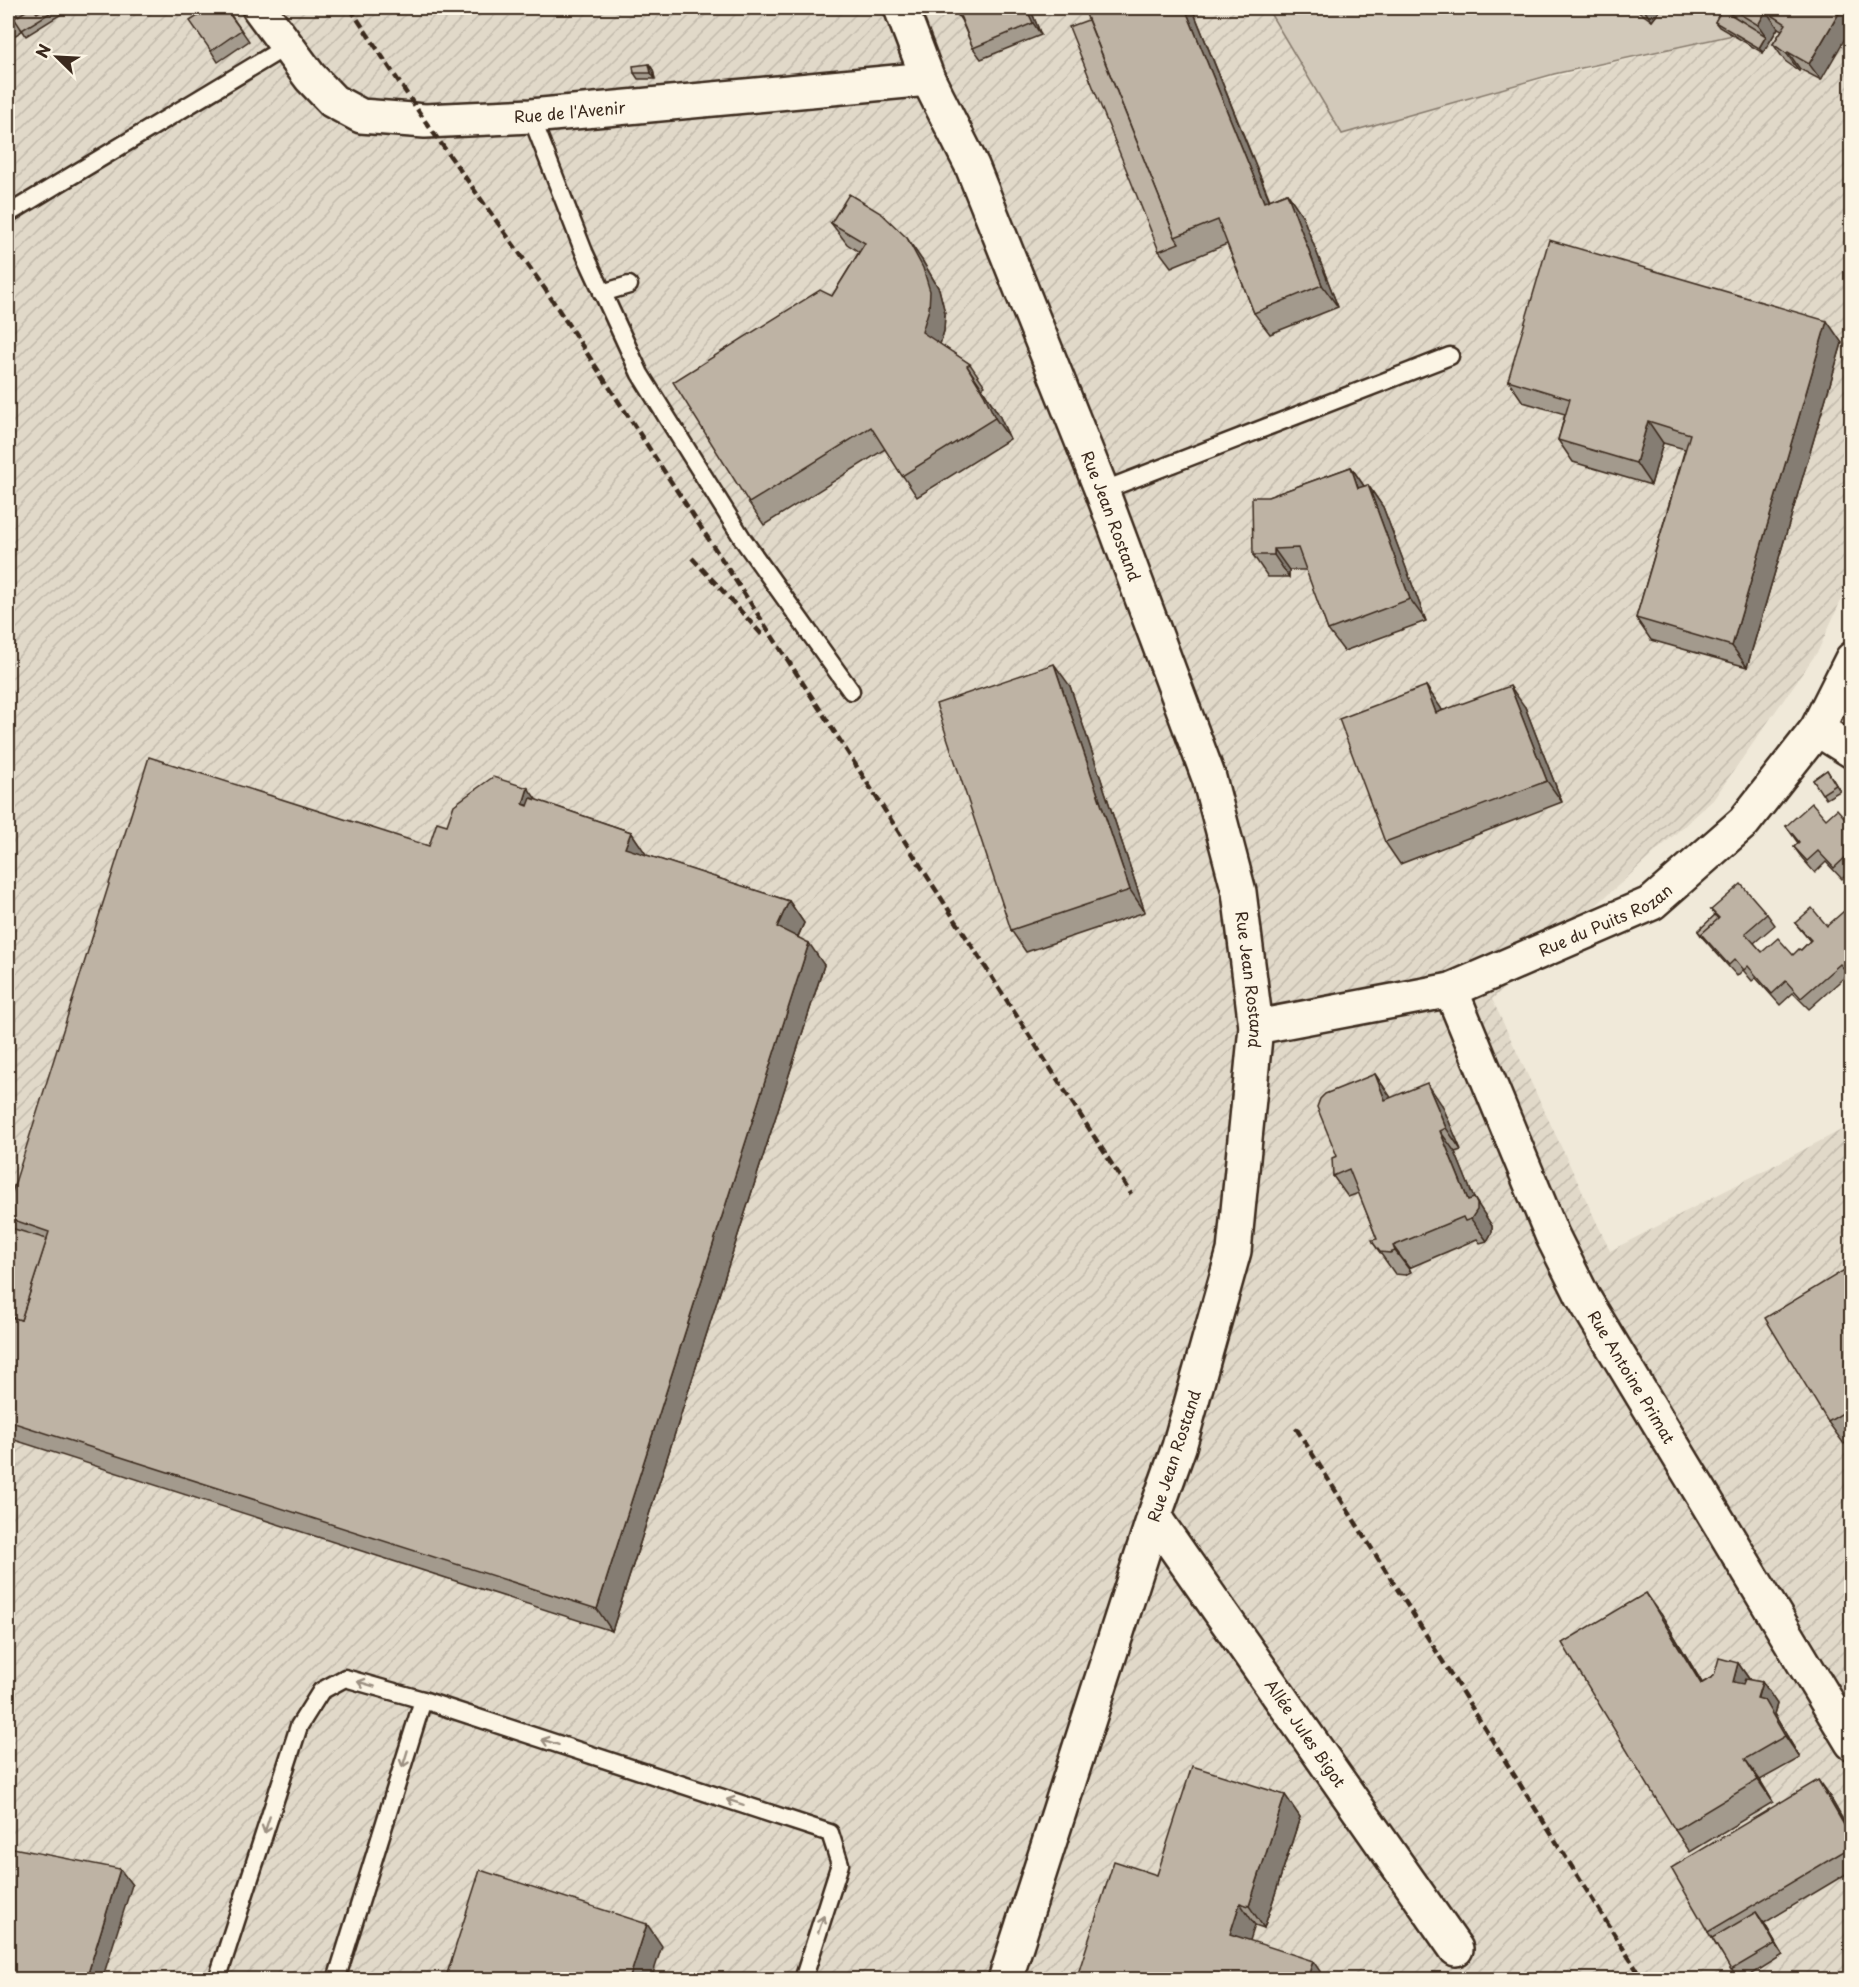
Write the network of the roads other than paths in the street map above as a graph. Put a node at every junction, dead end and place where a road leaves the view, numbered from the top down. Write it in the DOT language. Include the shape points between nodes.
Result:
graph roads {
  1 [pos="259,8"];
  2 [pos="902,8"];
  3 [pos="287,46"];
  4 [pos="928,79"];
  5 [pos="531,116"];
  6 [pos="8,214"];
  7 [pos="629,285"];
  8 [pos="602,293"];
  9 [pos="1450,356"];
  10 [pos="1102,491"];
  11 [pos="1851,659"];
  12 [pos="850,691"];
  13 [pos="1817,729"];
  14 [pos="1851,752"];
  15 [pos="1451,990"];
  16 [pos="1256,1028"];
  17 [pos="1154,1517"];
  18 [pos="423,1700"];
  19 [pos="1851,1743"];
  20 [pos="1456,1949"];
  21 [pos="217,1980"];
  22 [pos="336,1980"];
  23 [pos="803,1980"];
  24 [pos="1005,1980"];
  1 -- 3 [label="street, Rue de l'Avenir"];
  2 -- 4 [label="street, Rue Jean Rostand"];
  3 -- 5 [label="street, Rue de l'Avenir" via="333,101 361,116 425,121"];
  3 -- 6 [label="lane"];
  4 -- 5 [label="street, Rue de l'Avenir"];
  4 -- 10 [label="street, Rue Jean Rostand" via="972,166"];
  5 -- 8 [label="lane"];
  7 -- 8 [label="lane"];
  8 -- 12 [label="lane" via="640,374 744,541"];
  9 -- 10 [label="lane"];
  10 -- 16 [label="street, Rue Jean Rostand" via="1209,778 1239,892"];
  11 -- 13 [label="street, Rue du Puits Rozan"];
  13 -- 14 [label="street"];
  13 -- 15 [label="street, Rue du Puits Rozan" via="1744,822 1652,903"];
  15 -- 16 [label="street, Rue du Puits Rozan"];
  15 -- 19 [label="street, Rue Antoine Primat" via="1552,1235 1583,1297"];
  16 -- 17 [label="street, Rue Jean Rostand" via="1234,1251 1179,1447"];
  17 -- 20 [label="street, Allée Jules Bigot"];
  17 -- 24 [label="street, Rue Jean Rostand"];
  18 -- 21 [label="lane, one-way" via="345,1678 321,1691 299,1726"];
  18 -- 22 [label="lane, one-way"];
  23 -- 18 [label="lane, one-way" via="840,1864 830,1833"];
}
